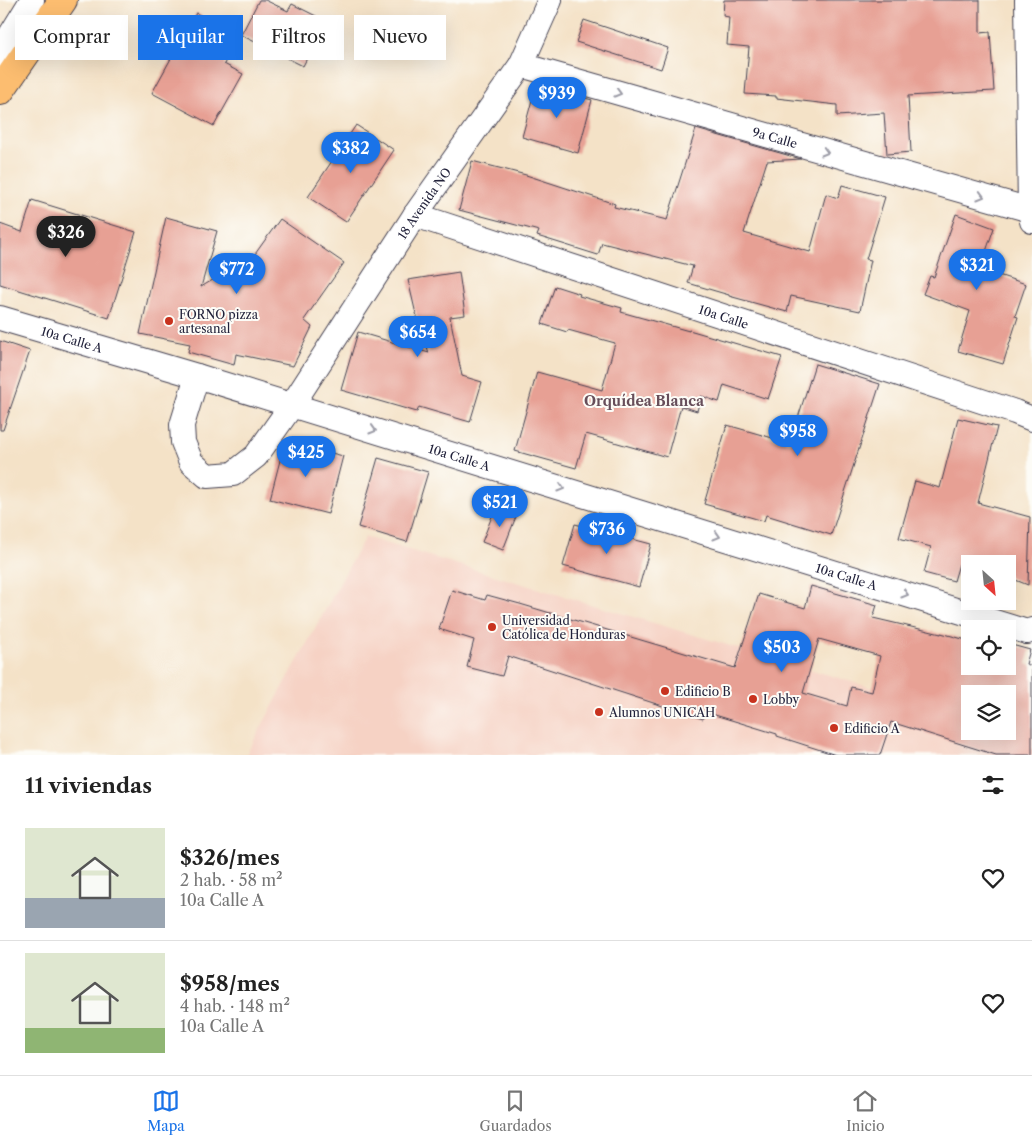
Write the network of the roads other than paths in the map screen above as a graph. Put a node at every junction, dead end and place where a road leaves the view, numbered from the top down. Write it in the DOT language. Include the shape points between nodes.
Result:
graph roads {
  1 [pos="32,0"];
  2 [pos="64,0"];
  3 [pos="550,0"];
  4 [pos="1027,0"];
  5 [pos="520,65"];
  6 [pos="3,88"];
  7 [pos="415,215"];
  8 [pos="1031,215"];
  9 [pos="0,318"];
  10 [pos="197,376"];
  11 [pos="292,405"];
  12 [pos="1032,419"];
  13 [pos="1032,630"];
  1 -- 6 [label="street" via="2,50"];
  2 -- 6 [label="highway"];
  3 -- 5 [label="street, 18 Avenida NO"];
  4 -- 8 [label="street"];
  5 -- 7 [label="street, 18 Avenida NO"];
  5 -- 8 [label="street, 9a Calle, one-way"];
  7 -- 11 [label="street, 18 Avenida NO"];
  7 -- 12 [label="street, 10a Calle"];
  9 -- 10 [label="street, 10a Calle A"];
  10 -- 11 [label="street, 10a Calle A"];
  10 -- 11 [label="street, 18 Avenida NO" via="182,425 183,442 191,462 207,476 233,474 256,456"];
  11 -- 13 [label="street, 10a Calle A, one-way" via="1028,632"];
}
